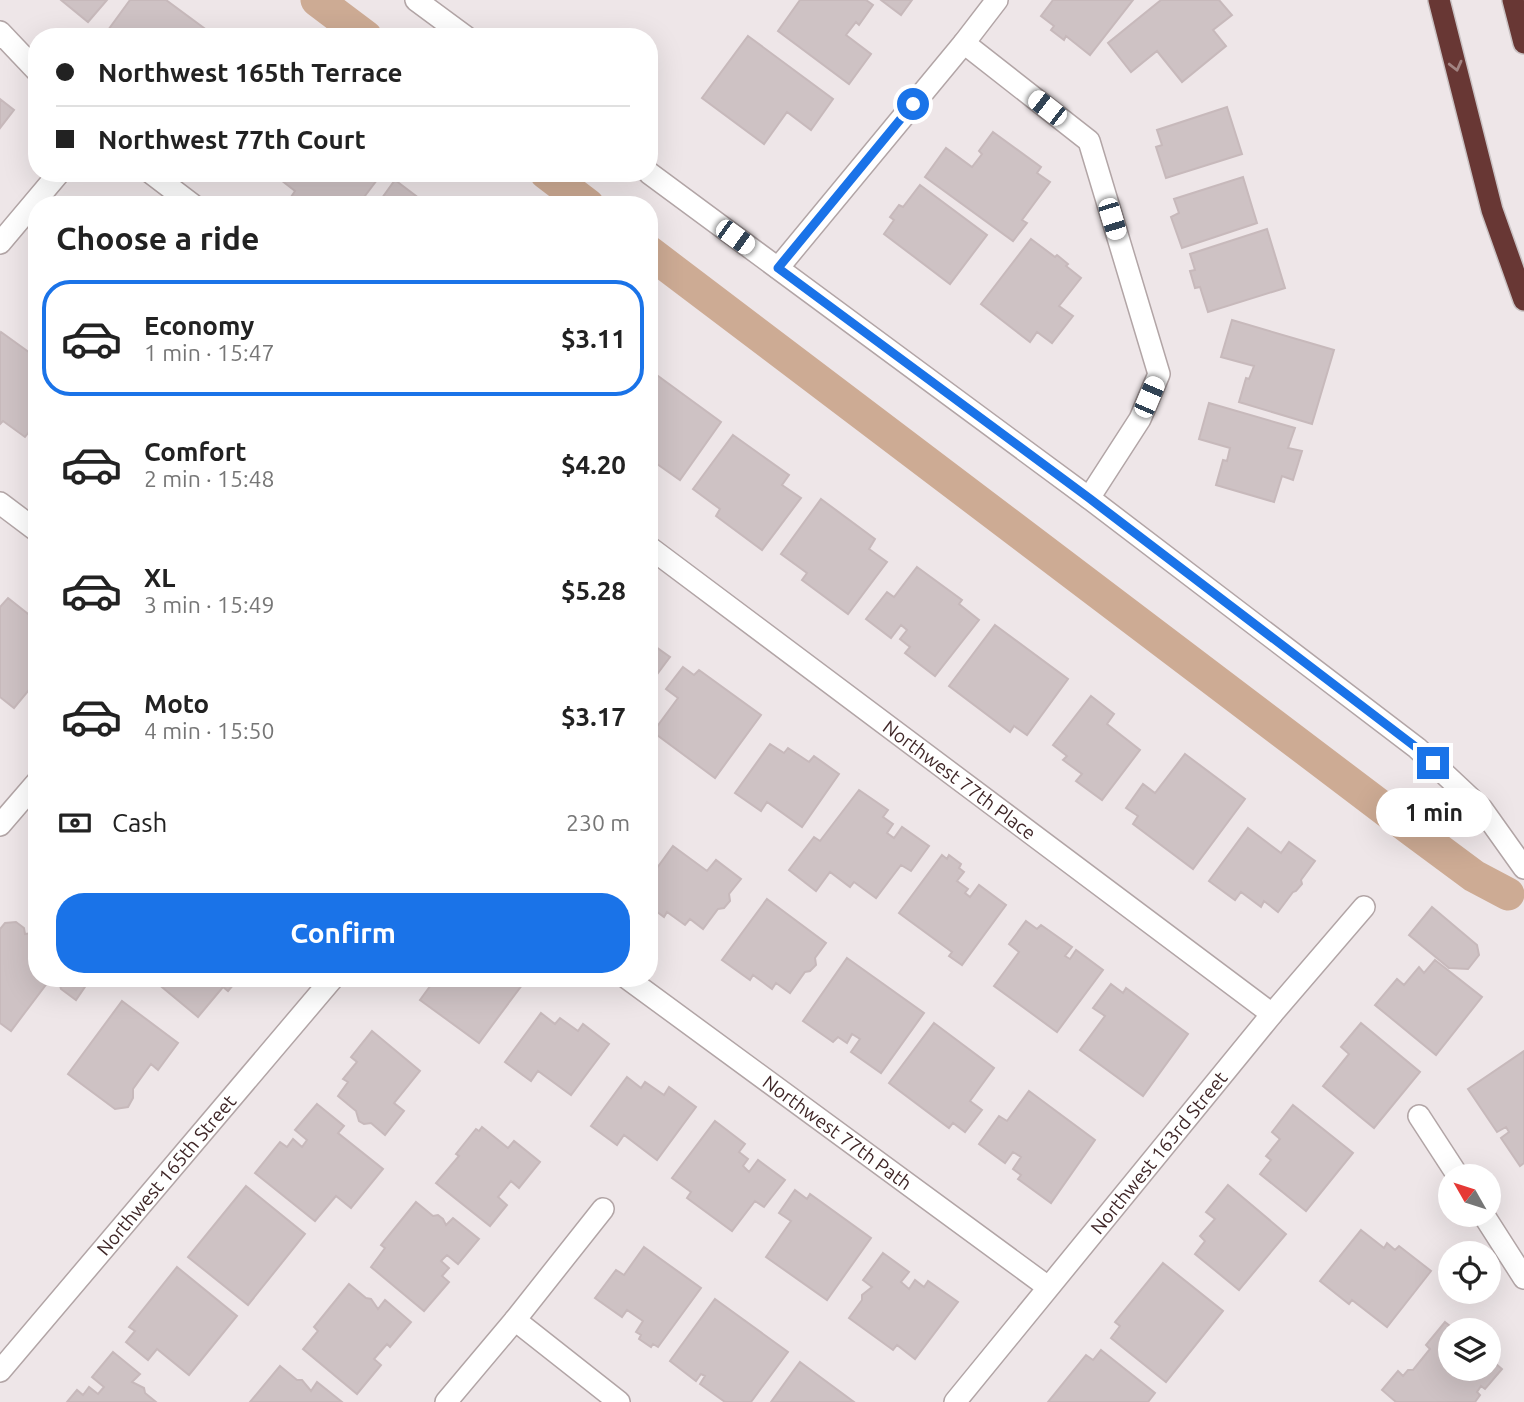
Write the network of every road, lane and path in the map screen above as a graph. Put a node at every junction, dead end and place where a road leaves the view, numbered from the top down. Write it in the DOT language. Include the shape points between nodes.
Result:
graph roads {
  1 [pos="416,0"];
  2 [pos="997,0"];
  3 [pos="1439,0"];
  4 [pos="1513,0"];
  5 [pos="454,28"];
  6 [pos="0,32"];
  7 [pos="964,43"];
  8 [pos="1524,43"];
  9 [pos="28,62"];
  10 [pos="658,180"];
  11 [pos="51,182"];
  12 [pos="163,182"];
  13 [pos="40,196"];
  14 [pos="181,196"];
  15 [pos="28,210"];
  16 [pos="0,243"];
  17 [pos="778,268"];
  18 [pos="1524,300"];
  19 [pos="1089,498"];
  20 [pos="0,503"];
  21 [pos="28,524"];
  22 [pos="658,554"];
  23 [pos="28,792"];
  24 [pos="0,825"];
  25 [pos="1524,868"];
  26 [pos="1364,907"];
  27 [pos="325,987"];
  28 [pos="639,987"];
  29 [pos="1272,1014"];
  30 [pos="1419,1116"];
  31 [pos="1450,1164"];
  32 [pos="603,1209"];
  33 [pos="1491,1227"];
  34 [pos="1524,1278"];
  35 [pos="1048,1287"];
  36 [pos="515,1320"];
  37 [pos="0,1371"];
  38 [pos="446,1402"];
  39 [pos="619,1402"];
  40 [pos="956,1402"];
  1 -- 5 [label="street"];
  2 -- 7 [label="street"];
  3 -- 18 [label="highway, one-way" via="1492,209"];
  4 -- 8 [label="highway"];
  6 -- 9 [label="street"];
  7 -- 17 [label="street"];
  7 -- 19 [label="street" via="1089,141 1159,374 1140,419"];
  10 -- 17 [label="street"];
  11 -- 13 [label="street"];
  12 -- 14 [label="street"];
  15 -- 16 [label="street"];
  17 -- 19 [label="street"];
  19 -- 25 [label="street" via="1417,748 1482,809"];
  20 -- 21 [label="street"];
  22 -- 29 [label="street, Northwest 77th Place"];
  23 -- 24 [label="street"];
  26 -- 29 [label="street, Northwest 163rd Street"];
  27 -- 37 [label="street, Northwest 165th Street"];
  28 -- 35 [label="street, Northwest 77th Path"];
  29 -- 35 [label="street, Northwest 163rd Street"];
  30 -- 31 [label="street"];
  32 -- 36 [label="street"];
  33 -- 34 [label="street"];
  35 -- 40 [label="street, Northwest 163rd Street"];
  36 -- 38 [label="street"];
  36 -- 39 [label="street"];
}
